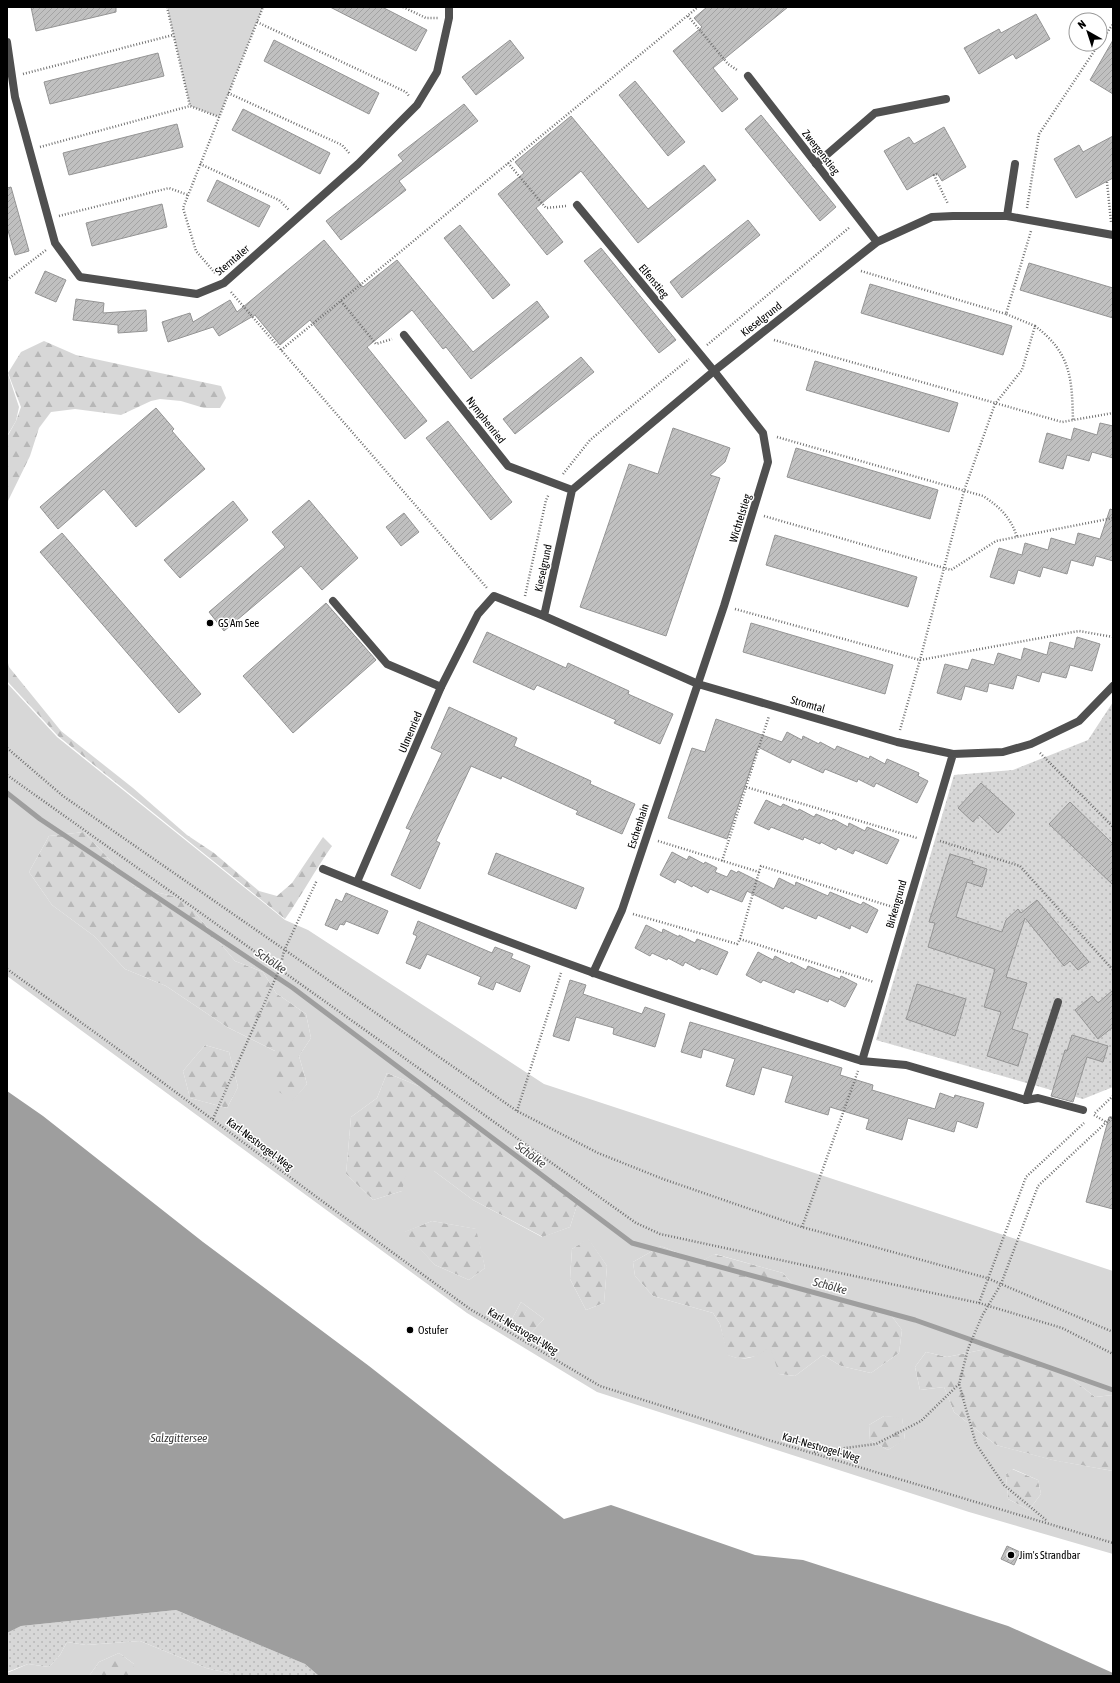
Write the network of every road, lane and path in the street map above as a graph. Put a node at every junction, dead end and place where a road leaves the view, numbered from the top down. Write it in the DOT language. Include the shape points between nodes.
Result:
graph roads {
  1 [pos="167,7"];
  2 [pos="263,7"];
  3 [pos="403,7"];
  4 [pos="449,7"];
  5 [pos="698,7"];
  6 [pos="688,16"];
  7 [pos="449,18"];
  8 [pos="257,22"];
  9 [pos="173,36"];
  10 [pos="7,42"];
  11 [pos="1095,52"];
  12 [pos="748,76"];
  13 [pos="12,77"];
  14 [pos="228,93"];
  15 [pos="946,99"];
  16 [pos="417,105"];
  17 [pos="190,106"];
  18 [pos="219,117"];
  19 [pos="29,150"];
  20 [pos="508,163"];
  21 [pos="200,164"];
  22 [pos="358,164"];
  23 [pos="816,164"];
  24 [pos="1015,164"];
  25 [pos="937,174"];
  26 [pos="1107,182"];
  27 [pos="188,195"];
  28 [pos="577,205"];
  29 [pos="953,216"];
  30 [pos="1007,216"];
  31 [pos="297,218"];
  32 [pos="48,219"];
  33 [pos="1025,219"];
  34 [pos="1034,221"];
  35 [pos="1113,235"];
  36 [pos="877,242"];
  37 [pos="55,243"];
  38 [pos="846,266"];
  39 [pos="7,280"];
  40 [pos="224,283"];
  41 [pos="341,301"];
  42 [pos="1006,314"];
  43 [pos="1036,326"];
  44 [pos="404,335"];
  45 [pos="758,335"];
  46 [pos="281,350"];
  47 [pos="714,371"];
  48 [pos="995,404"];
  49 [pos="1113,413"];
  50 [pos="1074,421"];
  51 [pos="763,433"];
  52 [pos="572,490"];
  53 [pos="964,491"];
  54 [pos="753,513"];
  55 [pos="1113,518"];
  56 [pos="1017,537"];
  57 [pos="944,568"];
  58 [pos="494,596"];
  59 [pos="333,601"];
  60 [pos="724,606"];
  61 [pos="544,616"];
  62 [pos="1113,637"];
  63 [pos="920,660"];
  64 [pos="698,684"];
  65 [pos="1113,686"];
  66 [pos="441,687"];
  67 [pos="772,705"];
  68 [pos="896,742"];
  69 [pos="1031,744"];
  70 [pos="7,748"];
  71 [pos="953,754"];
  72 [pos="7,775"];
  73 [pos="746,787"];
  74 [pos="1113,827"];
  75 [pos="646,837"];
  76 [pos="927,840"];
  77 [pos="722,861"];
  78 [pos="323,868"];
  79 [pos="759,872"];
  80 [pos="357,882"];
  81 [pos="622,910"];
  82 [pos="906,911"];
  83 [pos="740,939"];
  84 [pos="284,951"];
  85 [pos="565,963"];
  86 [pos="7,969"];
  87 [pos="280,969"];
  88 [pos="1113,970"];
  89 [pos="593,973"];
  90 [pos="884,985"];
  91 [pos="1058,1002"];
  92 [pos="862,1061"];
  93 [pos="1113,1096"];
  94 [pos="1026,1100"];
  95 [pos="1083,1110"];
  96 [pos="517,1112"];
  97 [pos="1093,1114"];
  98 [pos="1113,1116"];
  99 [pos="213,1119"];
  100 [pos="1087,1120"];
  101 [pos="802,1227"];
  102 [pos="987,1278"];
  103 [pos="1001,1284"];
  104 [pos="979,1303"];
  105 [pos="987,1306"];
  106 [pos="1113,1332"];
  107 [pos="1113,1354"];
  108 [pos="959,1384"];
  109 [pos="812,1452"];
  110 [pos="1048,1522"];
  111 [pos="1113,1543"];
  1 -- 9 [label="path"];
  2 -- 8 [label="path"];
  3 -- 7 [label="path" via="426,18"];
  4 -- 7 [label="street, Sterntaler"];
  5 -- 6 [label="path"];
  6 -- 12 [label="path" via="728,64"];
  6 -- 20 [label="path"];
  7 -- 16 [label="street, Sterntaler" via="437,72"];
  8 -- 14 [label="path"];
  8 -- 16 [label="path" via="406,92"];
  9 -- 13 [label="path"];
  9 -- 17 [label="path"];
  10 -- 13 [label="street, Sterntaler"];
  11 -- 33 [label="path" via="1039,134"];
  12 -- 23 [label="street, Zwergenstieg"];
  13 -- 19 [label="street, Sterntaler"];
  14 -- 18 [label="path"];
  14 -- 22 [label="path" via="342,144"];
  15 -- 23 [label="street" via="874,113"];
  16 -- 22 [label="street, Sterntaler"];
  17 -- 18 [label="path"];
  17 -- 19 [label="path"];
  18 -- 21 [label="path"];
  19 -- 32 [label="street, Sterntaler"];
  20 -- 28 [label="path" via="546,208"];
  20 -- 41 [label="path"];
  21 -- 27 [label="path"];
  21 -- 31 [label="path" via="279,200"];
  22 -- 31 [label="street, Sterntaler"];
  23 -- 36 [label="street, Zwergenstieg"];
  24 -- 30 [label="street"];
  25 -- 29 [label="path" via="934,174"];
  26 -- 35 [label="path"];
  27 -- 32 [label="path" via="169,188"];
  27 -- 40 [label="path" via="183,208 196,251"];
  28 -- 47 [label="street, Elfenstieg"];
  29 -- 30 [label="street, Kieselgrund"];
  29 -- 36 [label="street, Kieselgrund" via="932,217"];
  30 -- 33 [label="street, Kieselgrund"];
  31 -- 40 [label="street, Sterntaler"];
  32 -- 37 [label="street, Sterntaler"];
  33 -- 34 [label="street, Kieselgrund"];
  34 -- 35 [label="street, Kieselgrund"];
  34 -- 42 [label="path"];
  36 -- 38 [label="street, Kieselgrund"];
  37 -- 39 [label="path"];
  37 -- 40 [label="street, Sterntaler" via="80,277 197,294"];
  38 -- 42 [label="path"];
  38 -- 45 [label="street, Kieselgrund"];
  40 -- 46 [label="path"];
  41 -- 44 [label="path" via="376,344"];
  41 -- 46 [label="path"];
  42 -- 43 [label="path"];
  43 -- 48 [label="path" via="1022,370"];
  43 -- 50 [label="path" via="1062,351 1072,387"];
  44 -- 52 [label="street, Nymphenried" via="508,466"];
  45 -- 47 [label="street, Kieselgrund"];
  45 -- 48 [label="path"];
  46 -- 58 [label="path"];
  47 -- 51 [label="street, Wichtelstieg"];
  47 -- 52 [label="street, Kieselgrund"];
  48 -- 50 [label="path" via="1062,422"];
  48 -- 53 [label="path"];
  49 -- 50 [label="path"];
  51 -- 53 [label="path"];
  51 -- 54 [label="street, Wichtelstieg" via="768,462"];
  52 -- 61 [label="street, Kieselgrund"];
  53 -- 56 [label="path" via="983,496 998,506 1013,524"];
  53 -- 57 [label="path"];
  54 -- 57 [label="path"];
  54 -- 60 [label="street, Wichtelstieg"];
  55 -- 56 [label="path"];
  56 -- 57 [label="path" via="996,541 951,570"];
  57 -- 63 [label="path"];
  58 -- 61 [label="street, Stromtal"];
  58 -- 66 [label="street, Ulmenried" via="478,614"];
  59 -- 66 [label="street" via="388,664"];
  60 -- 63 [label="path"];
  60 -- 64 [label="street, Wichtelstieg"];
  61 -- 64 [label="street, Stromtal"];
  62 -- 63 [label="path" via="1079,631"];
  63 -- 68 [label="path"];
  64 -- 67 [label="street, Stromtal"];
  64 -- 75 [label="street, Eschenhain"];
  65 -- 69 [label="street, Stromtal" via="1079,721"];
  66 -- 80 [label="street, Ulmenried"];
  67 -- 68 [label="street, Stromtal"];
  67 -- 73 [label="path"];
  68 -- 71 [label="street, Stromtal"];
  69 -- 71 [label="street, Stromtal" via="1003,752"];
  69 -- 74 [label="path"];
  70 -- 84 [label="path" via="63,796"];
  71 -- 76 [label="street, Birkengrund"];
  72 -- 87 [label="path"];
  73 -- 76 [label="path"];
  73 -- 77 [label="path"];
  75 -- 77 [label="path"];
  75 -- 81 [label="street, Eschenhain"];
  76 -- 82 [label="street, Birkengrund"];
  76 -- 88 [label="path" via="1020,866"];
  77 -- 79 [label="path"];
  78 -- 80 [label="street"];
  78 -- 84 [label="path"];
  79 -- 82 [label="path" via="761,866"];
  79 -- 83 [label="path"];
  80 -- 85 [label="street"];
  81 -- 83 [label="path" via="737,944"];
  81 -- 89 [label="street, Eschenhain"];
  82 -- 90 [label="street, Birkengrund"];
  83 -- 90 [label="path"];
  84 -- 87 [label="path"];
  84 -- 96 [label="path"];
  85 -- 89 [label="street"];
  85 -- 96 [label="path"];
  86 -- 99 [label="path, Karl-Nestvogel-Weg"];
  87 -- 99 [label="path"];
  87 -- 104 [label="path" via="636,1222 660,1234"];
  89 -- 92 [label="street"];
  90 -- 92 [label="street, Birkengrund"];
  91 -- 94 [label="street"];
  92 -- 94 [label="street" via="906,1065"];
  92 -- 101 [label="path"];
  93 -- 97 [label="path"];
  94 -- 95 [label="street" via="1038,1098"];
  96 -- 101 [label="path" via="598,1153 663,1179"];
  98 -- 103 [label="path" via="1038,1186"];
  99 -- 109 [label="path, Karl-Nestvogel-Weg" via="470,1309 600,1386"];
  100 -- 102 [label="path" via="1026,1177"];
  101 -- 102 [label="path"];
  102 -- 103 [label="path"];
  102 -- 104 [label="path"];
  103 -- 105 [label="path"];
  103 -- 106 [label="path"];
  104 -- 105 [label="path"];
  105 -- 107 [label="path" via="1062,1328"];
  105 -- 108 [label="path" via="968,1349"];
  108 -- 109 [label="path" via="921,1421 876,1444"];
  108 -- 110 [label="path" via="976,1444 1004,1485"];
  109 -- 110 [label="path, Karl-Nestvogel-Weg"];
  110 -- 111 [label="path, Karl-Nestvogel-Weg"];
}
